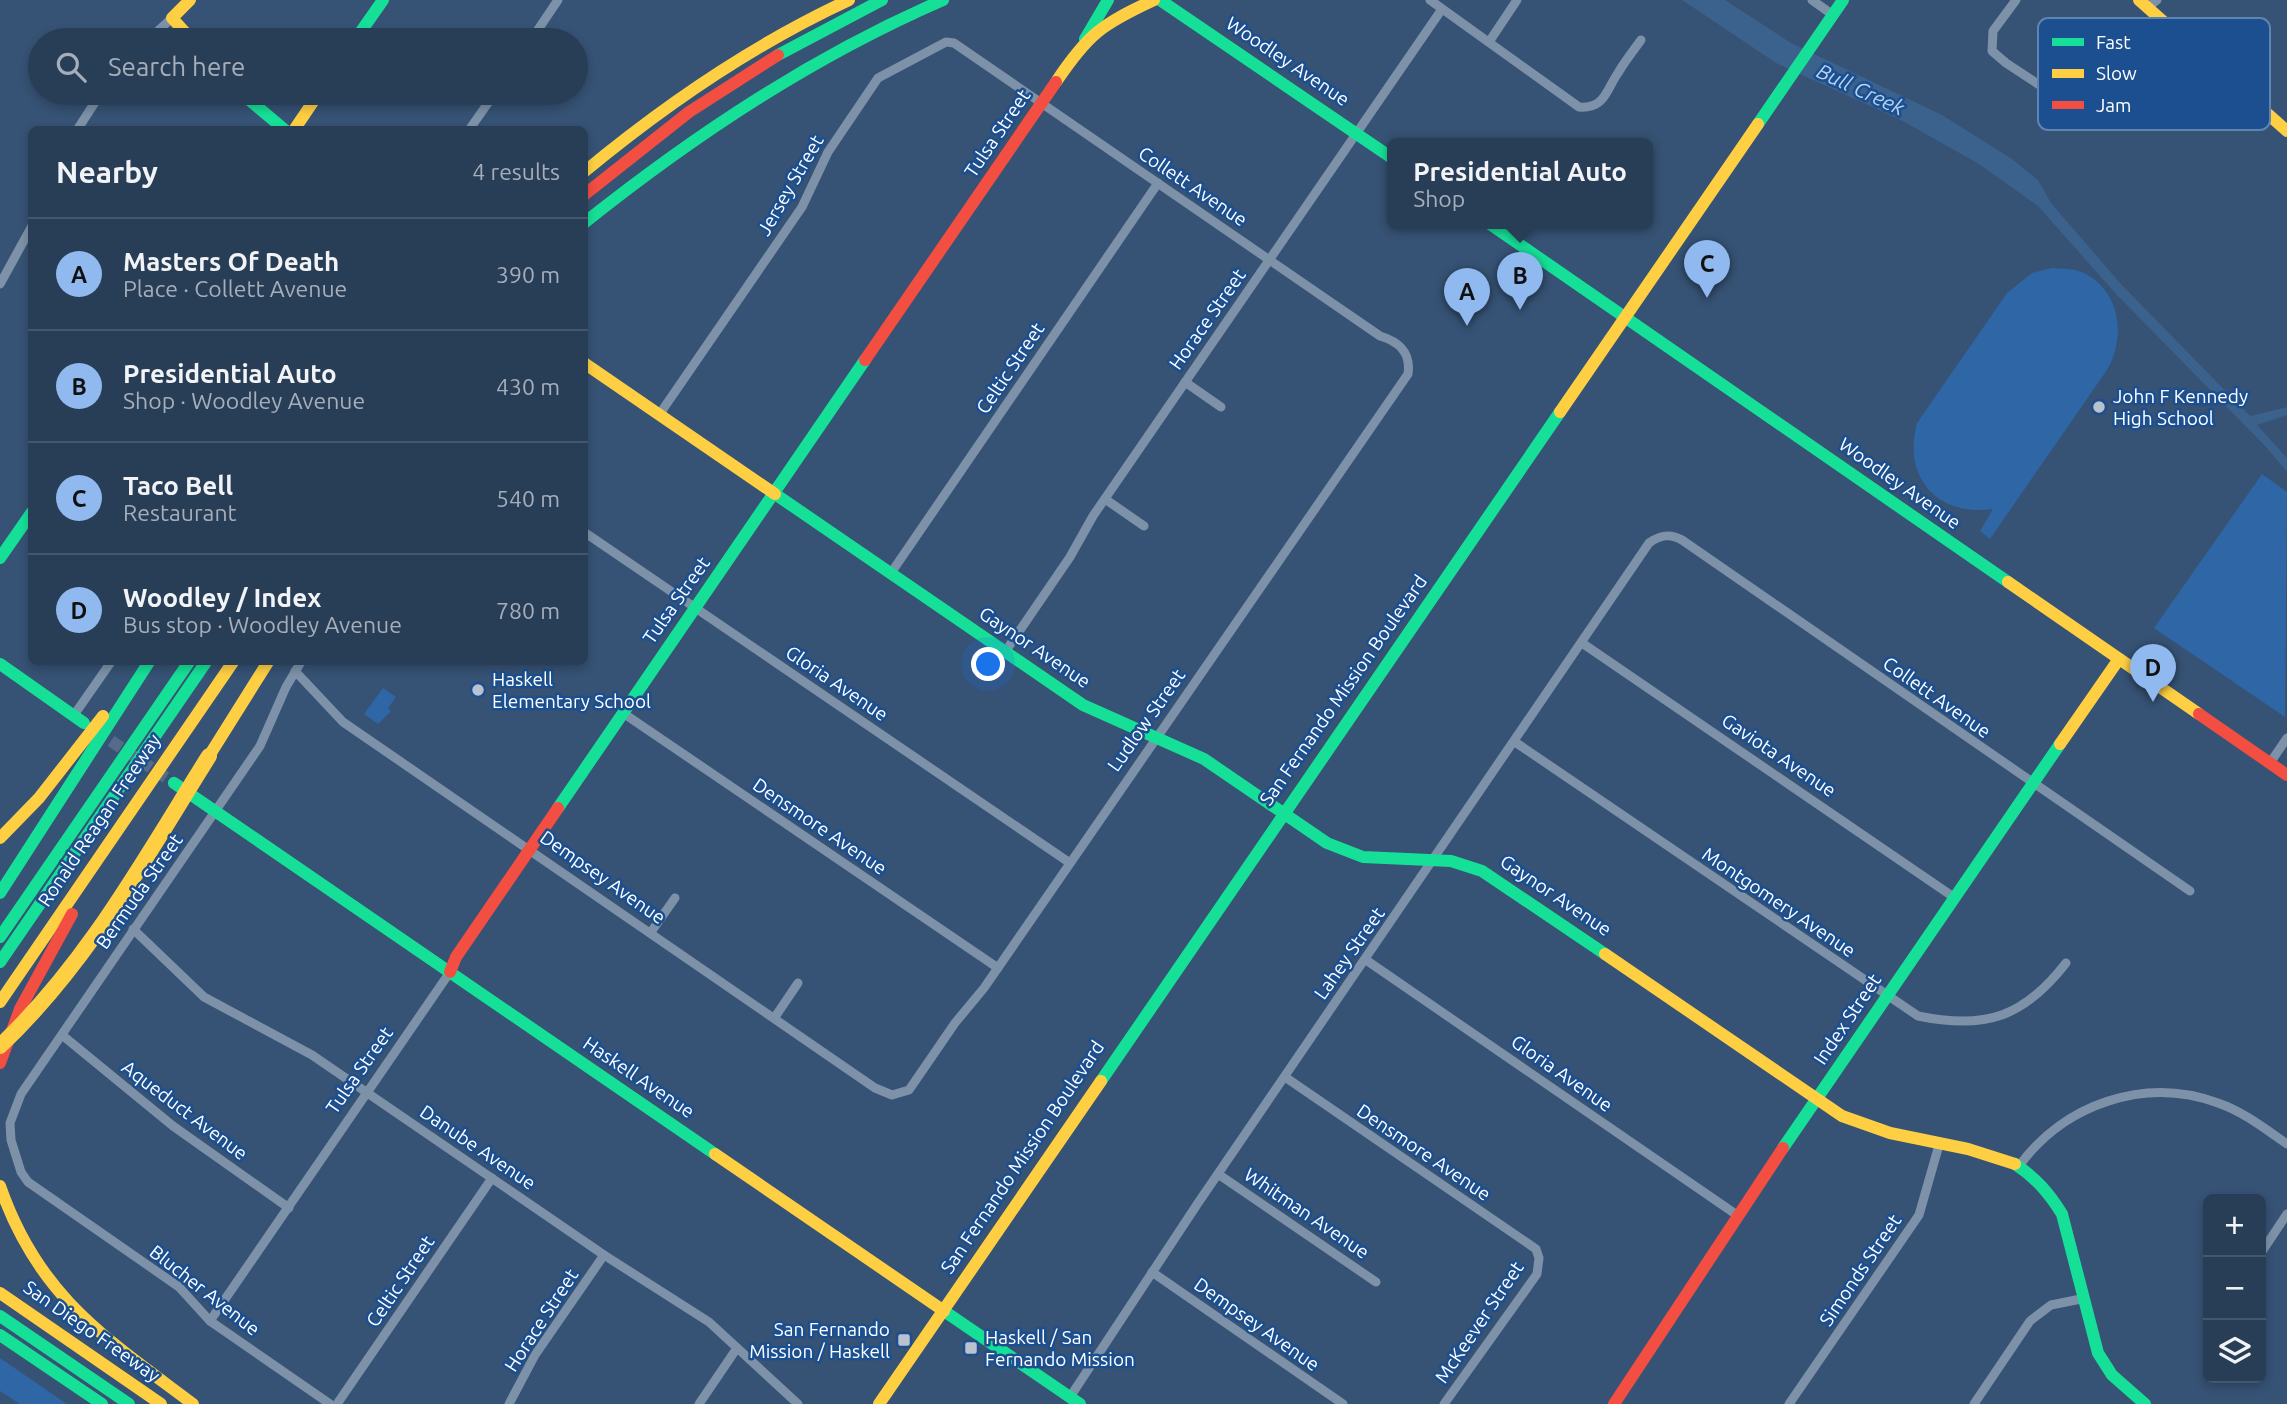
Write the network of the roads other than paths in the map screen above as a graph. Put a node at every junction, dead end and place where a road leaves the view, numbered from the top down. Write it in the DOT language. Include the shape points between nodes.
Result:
graph roads {
  1 [pos="190,0"];
  2 [pos="383,0"];
  3 [pos="558,0"];
  4 [pos="849,0"];
  5 [pos="881,0"];
  6 [pos="943,0"];
  7 [pos="1108,0"];
  8 [pos="1154,0"];
  9 [pos="1160,0"];
  10 [pos="1430,0"];
  11 [pos="1517,0"];
  12 [pos="1812,0"];
  13 [pos="1843,0"];
  14 [pos="2015,0"];
  15 [pos="2147,3"];
  16 [pos="1442,9"];
  17 [pos="1833,15"];
  18 [pos="172,18"];
  19 [pos="2162,18"];
  20 [pos="161,28"];
  21 [pos="181,28"];
  22 [pos="363,28"];
  23 [pos="539,28"];
  24 [pos="1641,40"];
  25 [pos="1489,41"];
  26 [pos="954,43"];
  27 [pos="1082,45"];
  28 [pos="2038,85"];
  29 [pos="1042,104"];
  30 [pos="93,105"];
  31 [pos="255,105"];
  32 [pos="311,105"];
  33 [pos="488,105"];
  34 [pos="2270,116"];
  35 [pos="80,126"];
  36 [pos="280,126"];
  37 [pos="297,126"];
  38 [pos="476,126"];
  39 [pos="2287,131"];
  40 [pos="1357,134"];
  41 [pos="1387,155"];
  42 [pos="588,169"];
  43 [pos="1158,183"];
  44 [pos="588,192"];
  45 [pos="588,220"];
  46 [pos="1497,229"];
  47 [pos="28,233"];
  48 [pos="1269,259"];
  49 [pos="0,284"];
  50 [pos="1623,316"];
  51 [pos="1408,359"];
  52 [pos="588,366"];
  53 [pos="1185,382"];
  54 [pos="1221,407"];
  55 [pos="659,415"];
  56 [pos="775,494"];
  57 [pos="1105,499"];
  58 [pos="28,518"];
  59 [pos="1144,526"];
  60 [pos="588,535"];
  61 [pos="1664,536"];
  62 [pos="0,558"];
  63 [pos="891,573"];
  64 [pos="696,608"];
  65 [pos="1582,643"];
  66 [pos="1005,652"];
  67 [pos="2119,659"];
  68 [pos="0,664"];
  69 [pos="109,665"];
  70 [pos="145,665"];
  71 [pos="145,665"];
  72 [pos="187,665"];
  73 [pos="204,665"];
  74 [pos="231,665"];
  75 [pos="266,665"];
  76 [pos="299,665"];
  77 [pos="296,671"];
  78 [pos="624,713"];
  79 [pos="79,719"];
  80 [pos="1157,736"];
  81 [pos="2287,738"];
  82 [pos="1515,742"];
  83 [pos="2270,763"];
  84 [pos="2287,775"];
  85 [pos="174,783"];
  86 [pos="2034,784"];
  87 [pos="216,812"];
  88 [pos="1283,814"];
  89 [pos="0,838"];
  90 [pos="112,840"];
  91 [pos="531,849"];
  92 [pos="1434,860"];
  93 [pos="1070,863"];
  94 [pos="2190,891"];
  95 [pos="0,893"];
  96 [pos="674,898"];
  97 [pos="1955,898"];
  98 [pos="133,929"];
  99 [pos="651,932"];
  100 [pos="0,937"];
  101 [pos="1366,960"];
  102 [pos="0,962"];
  103 [pos="2066,963"];
  104 [pos="998,968"];
  105 [pos="450,972"];
  106 [pos="798,983"];
  107 [pos="1887,998"];
  108 [pos="0,1002"];
  109 [pos="775,1017"];
  110 [pos="62,1035"];
  111 [pos="0,1046"];
  112 [pos="0,1063"];
  113 [pos="1285,1077"];
  114 [pos="369,1093"];
  115 [pos="900,1094"];
  116 [pos="1818,1099"];
  117 [pos="11,1140"];
  118 [pos="2287,1144"];
  119 [pos="1938,1145"];
  120 [pos="2019,1166"];
  121 [pos="1218,1174"];
  122 [pos="492,1178"];
  123 [pos="0,1186"];
  124 [pos="289,1208"];
  125 [pos="2287,1214"];
  126 [pos="1737,1215"];
  127 [pos="2266,1246"];
  128 [pos="604,1255"];
  129 [pos="1539,1258"];
  130 [pos="1152,1272"];
  131 [pos="1376,1282"];
  132 [pos="0,1293"];
  133 [pos="2081,1299"];
  134 [pos="0,1306"];
  135 [pos="943,1310"];
  136 [pos="0,1316"];
  137 [pos="210,1321"];
  138 [pos="0,1335"];
  139 [pos="737,1348"];
  140 [pos="1075,1401"];
  141 [pos="102,1404"];
  142 [pos="129,1404"];
  143 [pos="142,1404"];
  144 [pos="161,1404"];
  145 [pos="193,1404"];
  146 [pos="331,1404"];
  147 [pos="337,1404"];
  148 [pos="509,1404"];
  149 [pos="699,1404"];
  150 [pos="798,1404"];
  151 [pos="879,1404"];
  152 [pos="1343,1404"];
  153 [pos="1444,1404"];
  154 [pos="1614,1404"];
  155 [pos="1789,1404"];
  156 [pos="1974,1404"];
  157 [pos="2145,1404"];
  1 -- 18 [label="main road"];
  2 -- 22 [label="main road"];
  3 -- 23 [label="street"];
  4 -- 42 [label="main road" via="796,23 708,76"];
  5 -- 44 [label="main road" via="736,81 668,127"];
  6 -- 45 [label="main road" via="886,23 814,61 727,114"];
  7 -- 27 [label="main road"];
  8 -- 27 [label="main road, Tulsa Street" via="1114,19"];
  9 -- 40 [label="main road, Woodley Avenue"];
  10 -- 16 [label="street"];
  11 -- 25 [label="street"];
  12 -- 17 [label="street"];
  13 -- 17 [label="main road, San Fernando Mission Boulevard"];
  14 -- 28 [label="street" via="1993,31 1990,45 1995,55"];
  15 -- 19 [label="main road"];
  16 -- 25 [label="street"];
  16 -- 40 [label="street, Horace Street"];
  17 -- 50 [label="main road, San Fernando Mission Boulevard"];
  18 -- 20 [label="street"];
  18 -- 21 [label="main road"];
  24 -- 25 [label="street" via="1605,98 1588,107 1570,102"];
  26 -- 29 [label="street, Collett Avenue"];
  26 -- 55 [label="street, Jersey Street" via="939,43 878,78 828,152 802,207"];
  27 -- 29 [label="main road, Tulsa Street"];
  29 -- 43 [label="street, Collett Avenue"];
  29 -- 56 [label="main road, Tulsa Street"];
  30 -- 35 [label="street"];
  31 -- 36 [label="main road"];
  32 -- 37 [label="main road"];
  33 -- 38 [label="street"];
  34 -- 39 [label="main road"];
  40 -- 41 [label="main road, Woodley Avenue"];
  40 -- 48 [label="street, Horace Street"];
  43 -- 48 [label="street, Collett Avenue"];
  43 -- 63 [label="street, Celtic Street"];
  46 -- 50 [label="main road, Woodley Avenue"];
  47 -- 49 [label="street"];
  48 -- 51 [label="street, Collett Avenue" via="1400,345"];
  48 -- 53 [label="street, Horace Street"];
  50 -- 67 [label="main road, Woodley Avenue"];
  50 -- 88 [label="main road, San Fernando Mission Boulevard"];
  51 -- 80 [label="street, Ludlow Street" via="1408,374"];
  52 -- 55 [label="main road, Gaynor Avenue"];
  53 -- 54 [label="street"];
  53 -- 57 [label="street, Horace Street"];
  55 -- 56 [label="main road, Gaynor Avenue"];
  56 -- 63 [label="main road, Gaynor Avenue"];
  56 -- 64 [label="main road, Tulsa Street"];
  57 -- 59 [label="street"];
  57 -- 66 [label="street, Horace Street"];
  58 -- 62 [label="main road"];
  60 -- 64 [label="street, Gloria Avenue"];
  61 -- 65 [label="street, Lahey Street" via="1649,543"];
  61 -- 86 [label="street, Collett Avenue" via="1682,540"];
  63 -- 66 [label="main road, Gaynor Avenue"];
  64 -- 78 [label="main road, Tulsa Street"];
  64 -- 93 [label="street, Gloria Avenue"];
  65 -- 82 [label="street, Lahey Street"];
  65 -- 97 [label="street, Gaviota Avenue"];
  66 -- 80 [label="main road, Gaynor Avenue" via="1083,705"];
  67 -- 83 [label="main road, Woodley Avenue"];
  67 -- 86 [label="main road, Index Street"];
  68 -- 79 [label="main road"];
  69 -- 79 [label="street"];
  70 -- 89 [label="main road" via="55,779"];
  71 -- 95 [label="main road"];
  72 -- 100 [label="main road, Ronald Reagan Freeway"];
  73 -- 102 [label="main road"];
  74 -- 90 [label="main road, Ronald Reagan Freeway"];
  75 -- 111 [label="main road, bridge" via="61,984 28,1023"];
  76 -- 77 [label="street, Bermuda Street"];
  77 -- 87 [label="street, Bermuda Street" via="260,746"];
  77 -- 91 [label="street, Dempsey Avenue" via="343,722"];
  78 -- 91 [label="main road, Tulsa Street"];
  78 -- 104 [label="street, Densmore Avenue"];
  80 -- 88 [label="main road, Gaynor Avenue" via="1204,759"];
  80 -- 93 [label="street, Ludlow Street"];
  81 -- 83 [label="street"];
  82 -- 92 [label="street, Lahey Street"];
  82 -- 107 [label="street, Montgomery Avenue"];
  83 -- 84 [label="main road, Woodley Avenue"];
  85 -- 87 [label="main road, Haskell Avenue"];
  86 -- 94 [label="street, Collett Avenue"];
  86 -- 97 [label="main road, Index Street"];
  87 -- 98 [label="street, Bermuda Street"];
  87 -- 105 [label="main road, Haskell Avenue"];
  88 -- 92 [label="main road, Gaynor Avenue" via="1352,854"];
  88 -- 135 [label="main road, San Fernando Mission Boulevard"];
  90 -- 108 [label="main road, Ronald Reagan Freeway"];
  90 -- 112 [label="main road" via="20,1009"];
  91 -- 99 [label="street, Dempsey Avenue"];
  91 -- 105 [label="main road, Tulsa Street"];
  92 -- 101 [label="street, Lahey Street"];
  92 -- 116 [label="main road, Gaynor Avenue" via="1467,865 1498,880"];
  93 -- 104 [label="street, Ludlow Street"];
  96 -- 99 [label="street"];
  97 -- 107 [label="main road, Index Street"];
  98 -- 110 [label="street, Bermuda Street"];
  98 -- 114 [label="street, Danube Avenue" via="204,997 288,1040"];
  99 -- 109 [label="street, Dempsey Avenue"];
  101 -- 113 [label="street, Lahey Street"];
  101 -- 126 [label="street, Gloria Avenue"];
  103 -- 107 [label="street, Montgomery Avenue" via="2025,1005 1984,1021 1918,1016"];
  104 -- 115 [label="street, Ludlow Street" via="916,1083"];
  105 -- 114 [label="street, Tulsa Street"];
  105 -- 135 [label="main road, Haskell Avenue"];
  106 -- 109 [label="street"];
  107 -- 116 [label="main road, Index Street"];
  109 -- 115 [label="street, Dempsey Avenue" via="885,1094"];
  110 -- 117 [label="street, Bermuda Street" via="13,1110"];
  110 -- 124 [label="street, Aqueduct Avenue" via="173,1126"];
  113 -- 121 [label="street, Lahey Street"];
  113 -- 129 [label="street, Densmore Avenue" via="1531,1244"];
  114 -- 122 [label="street, Danube Avenue"];
  114 -- 124 [label="street, Tulsa Street"];
  116 -- 119 [label="main road, Gaynor Avenue" via="1868,1130"];
  116 -- 126 [label="main road, Index Street"];
  117 -- 137 [label="street, Blucher Avenue" via="21,1172 34,1188 179,1287"];
  118 -- 120 [label="street" via="2221,1104 2160,1092 2108,1101 2081,1112 2040,1140"];
  119 -- 120 [label="main road, Gaynor Avenue" via="1989,1154"];
  119 -- 155 [label="street, Simonds Street" via="1919,1215"];
  120 -- 133 [label="main road, Gaynor Avenue" via="2053,1196 2066,1220"];
  121 -- 130 [label="street, Lahey Street"];
  121 -- 131 [label="street, Whitman Avenue"];
  122 -- 128 [label="street, Danube Avenue"];
  122 -- 147 [label="street, Celtic Street"];
  123 -- 145 [label="main road" via="23,1245 65,1303"];
  124 -- 137 [label="street, Tulsa Street"];
  125 -- 127 [label="street"];
  126 -- 154 [label="main road, Index Street"];
  128 -- 139 [label="street, Danube Avenue" via="684,1305"];
  128 -- 148 [label="street, Horace Street" via="535,1355"];
  129 -- 153 [label="street, McKeever Street" via="1537,1275"];
  130 -- 140 [label="street, Lahey Street"];
  130 -- 152 [label="street, Dempsey Avenue"];
  132 -- 144 [label="main road, San Diego Freeway"];
  133 -- 156 [label="street" via="2051,1305 2030,1321"];
  133 -- 157 [label="main road, Gaynor Avenue" via="2098,1354 2114,1377"];
  134 -- 143 [label="main road"];
  135 -- 140 [label="main road, Haskell Avenue"];
  135 -- 151 [label="main road, San Fernando Mission Boulevard"];
  136 -- 142 [label="main road"];
  137 -- 146 [label="street, Blucher Avenue"];
  138 -- 141 [label="main road"];
  139 -- 149 [label="street"];
  139 -- 150 [label="street, Danube Avenue"];
}
